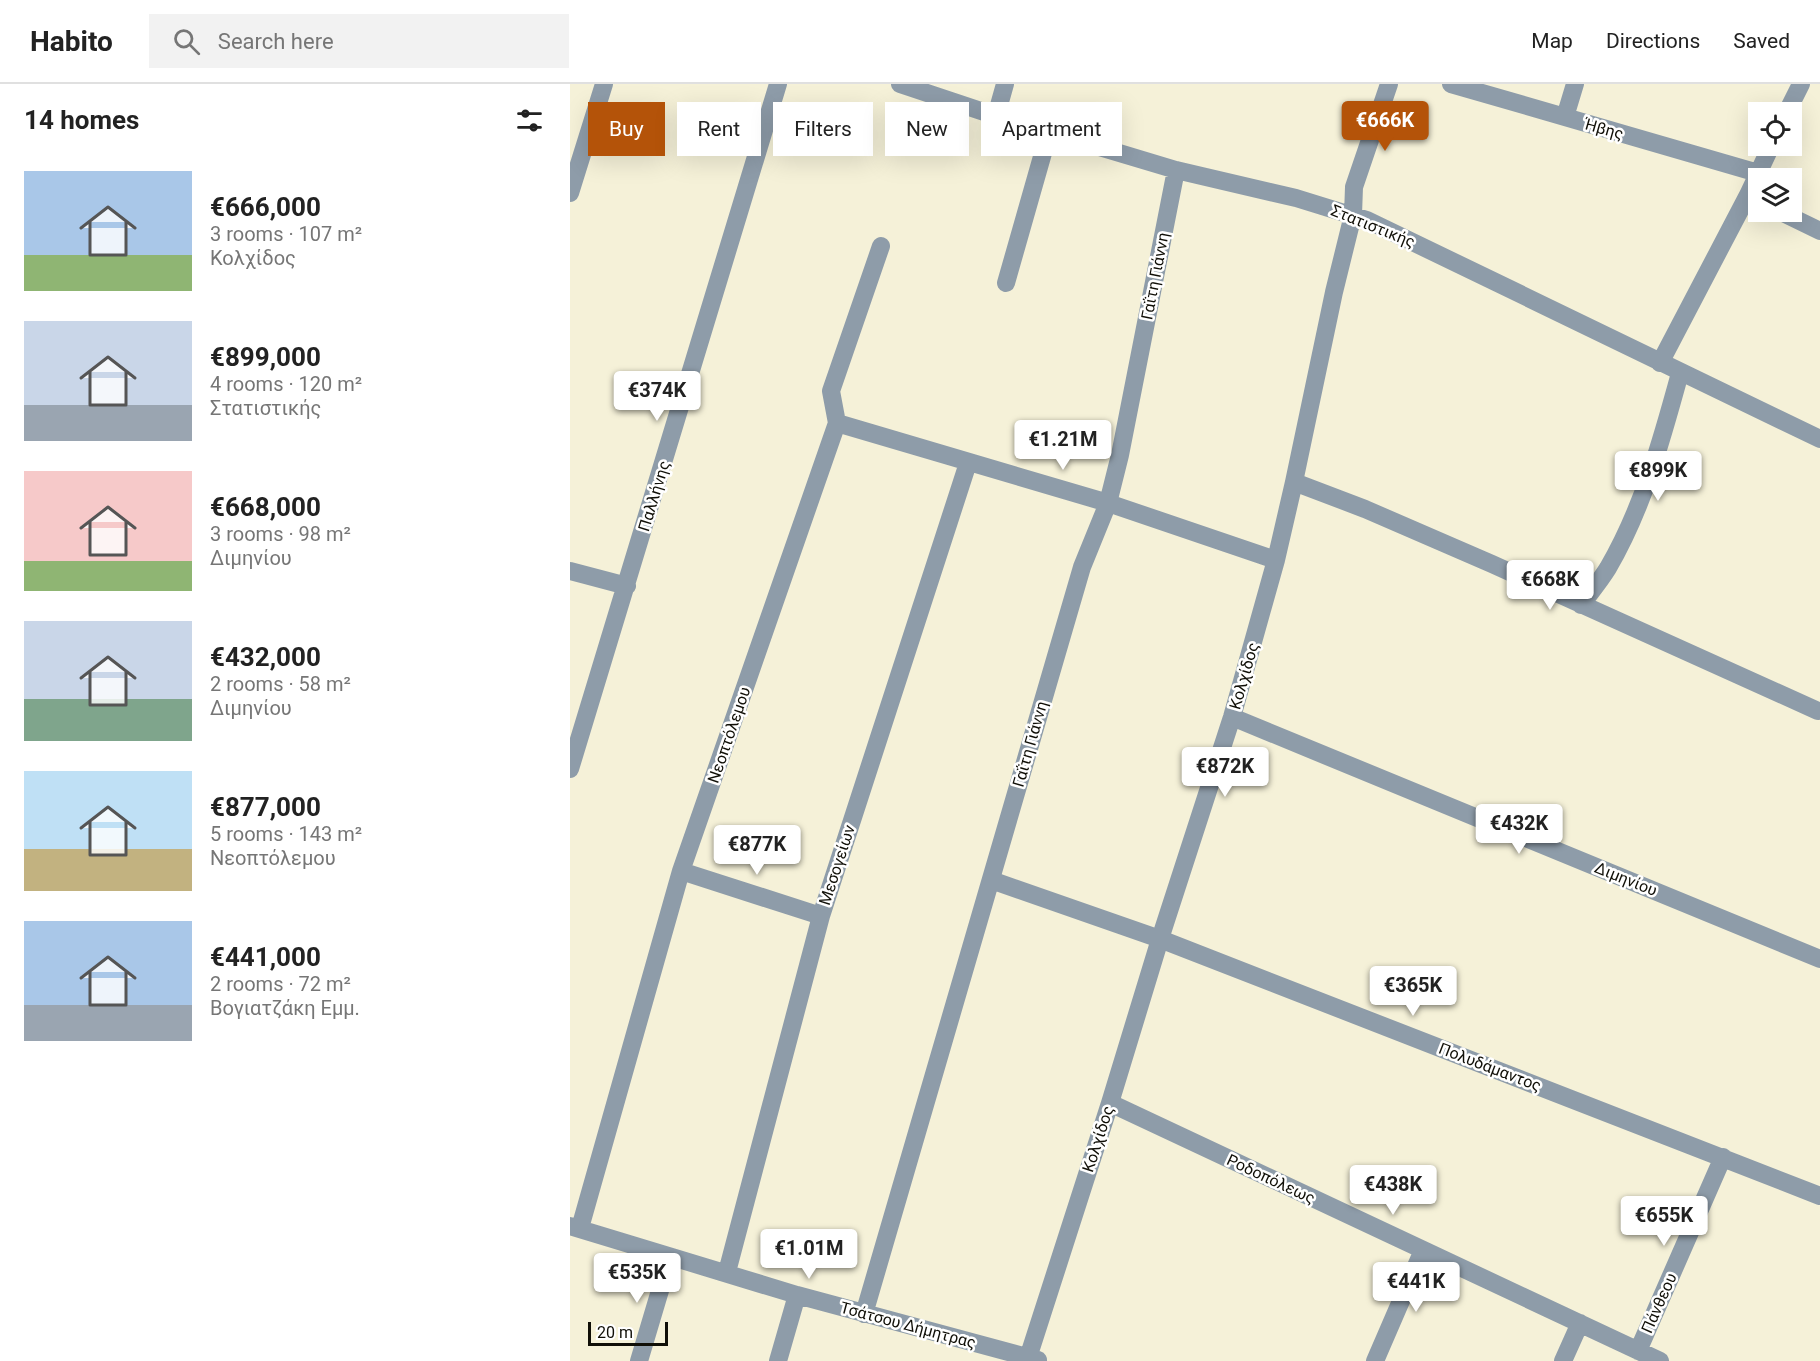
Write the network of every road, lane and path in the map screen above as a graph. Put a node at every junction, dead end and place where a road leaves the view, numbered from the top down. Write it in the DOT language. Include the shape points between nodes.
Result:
graph roads {
  1 [pos="604,84"];
  2 [pos="778,84"];
  3 [pos="900,84"];
  4 [pos="1005,84"];
  5 [pos="1389,84"];
  6 [pos="1451,84"];
  7 [pos="1575,84"];
  8 [pos="1801,84"];
  9 [pos="1000,102"];
  10 [pos="1792,102"];
  11 [pos="981,111"];
  12 [pos="1564,117"];
  13 [pos="1122,154"];
  14 [pos="1043,156"];
  15 [pos="1176,170"];
  16 [pos="1748,170"];
  17 [pos="570,193"];
  18 [pos="1748,207"];
  19 [pos="1353,215"];
  20 [pos="1802,222"];
  21 [pos="1820,231"];
  22 [pos="881,246"];
  23 [pos="1006,283"];
  24 [pos="1660,363"];
  25 [pos="1680,373"];
  26 [pos="837,423"];
  27 [pos="1820,439"];
  28 [pos="968,463"];
  29 [pos="1294,482"];
  30 [pos="1108,503"];
  31 [pos="1276,560"];
  32 [pos="570,571"];
  33 [pos="627,586"];
  34 [pos="1581,605"];
  35 [pos="1818,711"];
  36 [pos="1232,717"];
  37 [pos="570,769"];
  38 [pos="681,871"];
  39 [pos="991,880"];
  40 [pos="821,916"];
  41 [pos="1160,939"];
  42 [pos="1820,959"];
  43 [pos="1110,1103"];
  44 [pos="1723,1157"];
  45 [pos="1820,1196"];
  46 [pos="575,1227"];
  47 [pos="1423,1250"];
  48 [pos="670,1257"];
  49 [pos="727,1272"];
  50 [pos="797,1295"];
  51 [pos="864,1314"];
  52 [pos="1580,1323"];
  53 [pos="1638,1351"];
  54 [pos="1032,1360"];
  55 [pos="639,1361"];
  56 [pos="778,1361"];
  57 [pos="1375,1361"];
  58 [pos="1563,1361"];
  59 [pos="1660,1361"];
  1 -- 17 [label="street"];
  2 -- 33 [label="street, Παλλήνης"];
  3 -- 11 [label="street, Στατιστικής"];
  4 -- 9 [label="street"];
  5 -- 19 [label="street, Κολχίδος" via="1354,187"];
  6 -- 12 [label="street, Ήβης"];
  7 -- 12 [label="street"];
  8 -- 10 [label="street"];
  12 -- 16 [label="street, Ήβης"];
  13 -- 15 [label="street, Στατιστικής"];
  14 -- 23 [label="street"];
  15 -- 19 [label="street, Στατιστικής"];
  15 -- 30 [label="street, Γαΐτη Γιάννη"];
  18 -- 24 [label="street"];
  19 -- 24 [label="street, Στατιστικής"];
  19 -- 29 [label="street, Κολχίδος"];
  20 -- 21 [label="street"];
  22 -- 26 [label="street, Νεοπτόλεμου" via="831,391"];
  24 -- 25 [label="street, Στατιστικής"];
  25 -- 27 [label="street, Στατιστικής"];
  25 -- 34 [label="street" via="1634,515 1608,568"];
  26 -- 28 [label="street"];
  26 -- 38 [label="street, Νεοπτόλεμου"];
  28 -- 30 [label="street"];
  28 -- 40 [label="street, Μεσογείων"];
  29 -- 31 [label="street, Κολχίδος"];
  29 -- 34 [label="street" via="1365,509"];
  30 -- 31 [label="street"];
  30 -- 39 [label="street, Γαΐτη Γιάννη" via="1082,567"];
  31 -- 36 [label="street, Κολχίδος"];
  32 -- 33 [label="street"];
  33 -- 37 [label="street, Παλλήνης"];
  34 -- 35 [label="street"];
  36 -- 41 [label="street, Κολχίδος"];
  36 -- 42 [label="street, Διμηνίου"];
  38 -- 40 [label="street"];
  38 -- 46 [label="street, Νεοπτόλεμου"];
  39 -- 41 [label="street, Πολυδάμαντος"];
  39 -- 51 [label="street, Γαΐτη Γιάννη"];
  40 -- 49 [label="street, Μεσογείων"];
  41 -- 43 [label="street, Κολχίδος"];
  41 -- 44 [label="street, Πολυδάμαντος"];
  43 -- 47 [label="street, Ροδοπόλεως"];
  43 -- 54 [label="street, Κολχίδος"];
  44 -- 45 [label="street, Πολυδάμαντος"];
  44 -- 53 [label="street, Πάνθεου"];
  46 -- 48 [label="street, Τσάτσου Δήμητρας"];
  47 -- 52 [label="street, Ροδοπόλεως"];
  47 -- 57 [label="street"];
  48 -- 49 [label="street, Τσάτσου Δήμητρας"];
  48 -- 55 [label="street"];
  49 -- 50 [label="street, Τσάτσου Δήμητρας"];
  50 -- 51 [label="street, Τσάτσου Δήμητρας"];
  50 -- 56 [label="street"];
  51 -- 54 [label="street, Τσάτσου Δήμητρας"];
  52 -- 53 [label="street, Ροδοπόλεως"];
  52 -- 58 [label="street"];
  53 -- 59 [label="street, Ροδοπόλεως"];
}
